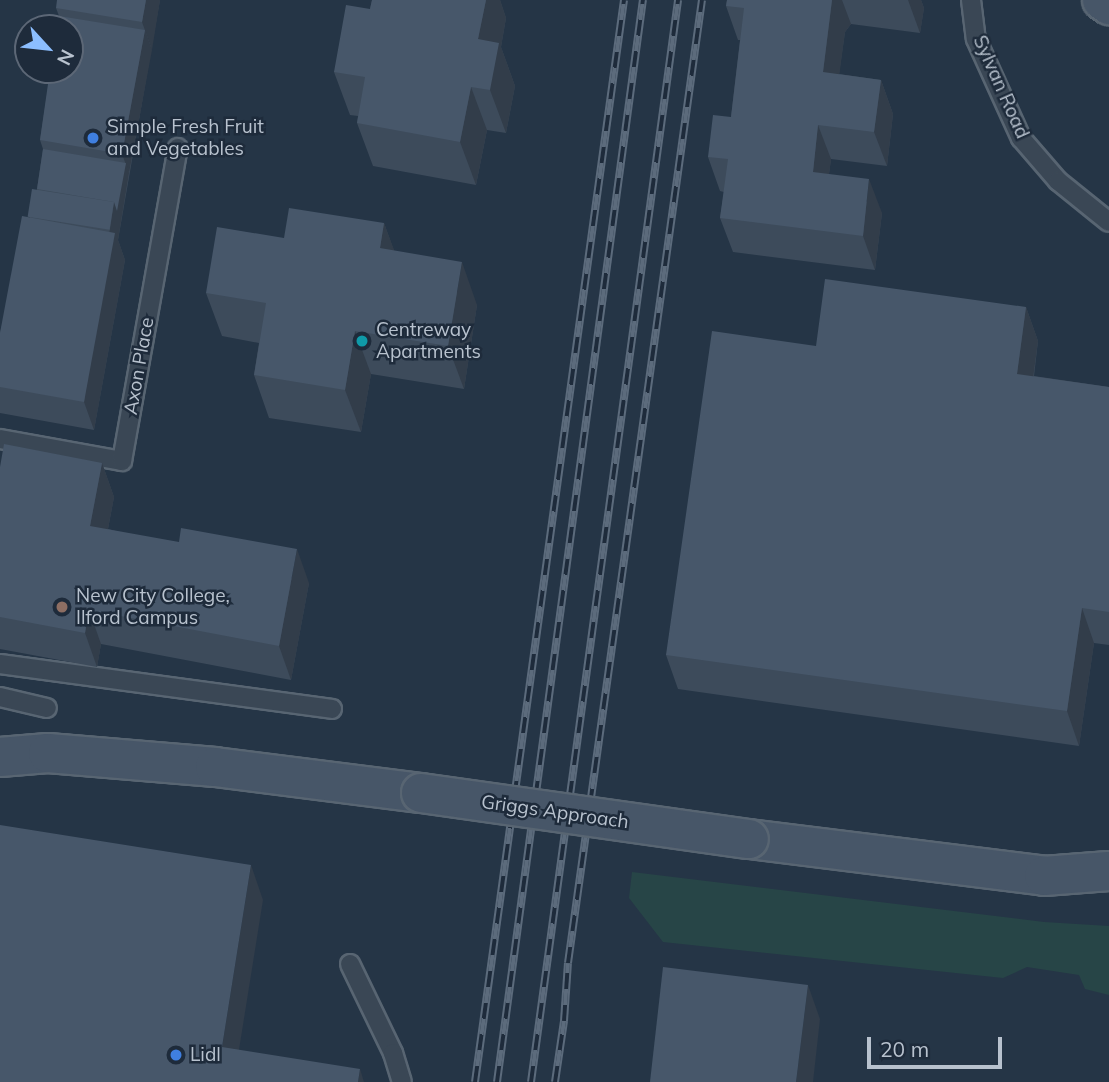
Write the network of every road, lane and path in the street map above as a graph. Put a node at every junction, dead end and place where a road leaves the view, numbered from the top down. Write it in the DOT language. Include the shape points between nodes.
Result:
graph roads {
  1 [pos="971,0"];
  2 [pos="1102,0"];
  3 [pos="1109,5"];
  4 [pos="178,148"];
  5 [pos="1109,222"];
  6 [pos="0,439"];
  7 [pos="0,664"];
  8 [pos="0,697"];
  9 [pos="47,708"];
  10 [pos="332,709"];
  11 [pos="0,757"];
  12 [pos="1109,871"];
  13 [pos="350,964"];
  14 [pos="402,1082"];
  1 -- 5 [label="lane, Sylvan Road" via="976,40 1021,138 1058,181"];
  2 -- 3 [label="street"];
  4 -- 6 [label="lane, Axon Place" via="122,461"];
  7 -- 10 [label="lane"];
  8 -- 9 [label="lane"];
  11 -- 12 [label="street, Griggs Approach, bridge" via="48,753 215,766 1044,876"];
  13 -- 14 [label="lane"];
}
